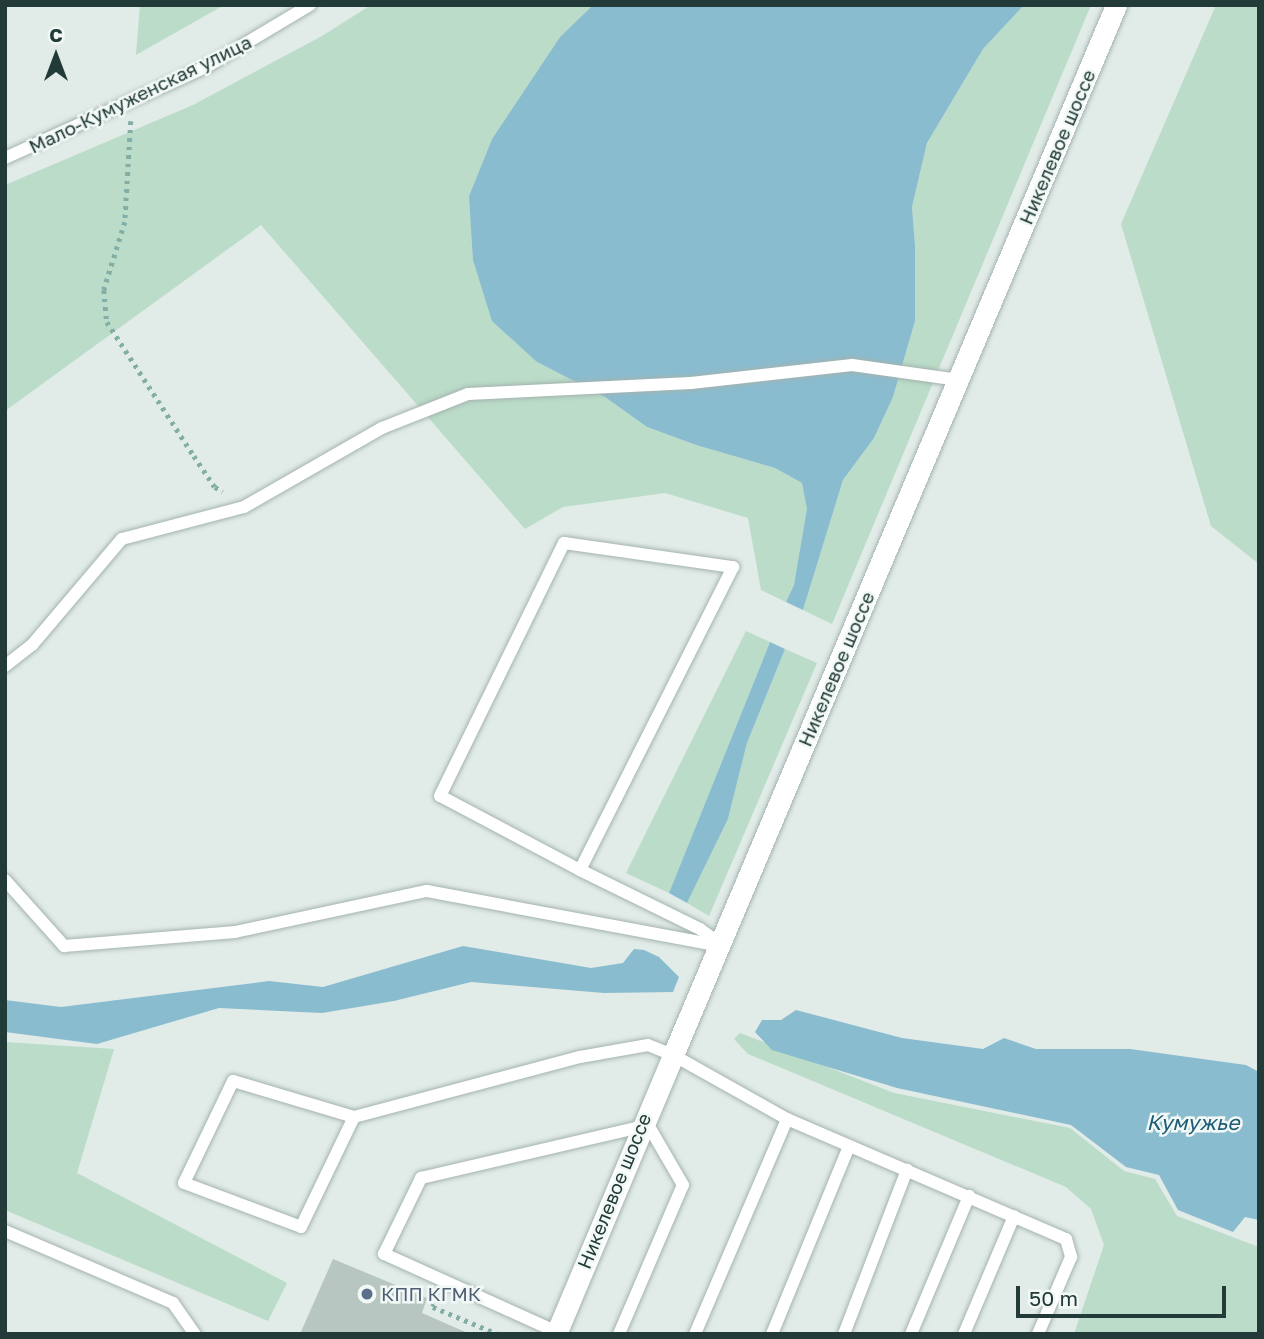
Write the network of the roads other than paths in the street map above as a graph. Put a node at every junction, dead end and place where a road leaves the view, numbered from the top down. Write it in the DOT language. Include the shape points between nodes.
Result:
graph roads {
  1 [pos="310,5"];
  2 [pos="1116,5"];
  3 [pos="5,158"];
  4 [pos="959,380"];
  5 [pos="5,666"];
  6 [pos="580,870"];
  7 [pos="5,880"];
  8 [pos="722,946"];
  9 [pos="673,1055"];
  10 [pos="354,1117"];
  11 [pos="787,1119"];
  12 [pos="642,1123"];
  13 [pos="849,1146"];
  14 [pos="907,1170"];
  15 [pos="969,1196"];
  16 [pos="1014,1216"];
  17 [pos="5,1231"];
  18 [pos="556,1333"];
  19 [pos="195,1334"];
  20 [pos="619,1334"];
  21 [pos="695,1334"];
  22 [pos="772,1334"];
  23 [pos="844,1334"];
  24 [pos="911,1334"];
  25 [pos="964,1334"];
  26 [pos="1038,1334"];
  1 -- 3 [label="lane, Мало-Кумуженская улица" via="206,66"];
  2 -- 4 [label="street, Никелевое шоссе"];
  4 -- 5 [label="lane" via="852,365 691,383 468,394 382,428 244,507 122,539 32,645"];
  4 -- 8 [label="street, Никелевое шоссе"];
  6 -- 6 [label="lane" via="440,796 564,543 733,567"];
  6 -- 8 [label="lane" via="700,929"];
  7 -- 8 [label="lane" via="64,946 235,932 427,891"];
  8 -- 9 [label="street, Никелевое шоссе"];
  9 -- 10 [label="lane" via="648,1045 615,1049"];
  9 -- 11 [label="lane"];
  9 -- 12 [label="street, Никелевое шоссе"];
  10 -- 10 [label="lane" via="301,1227 184,1183 233,1082"];
  11 -- 13 [label="lane"];
  11 -- 21 [label="lane"];
  12 -- 18 [label="street, Никелевое шоссе"];
  12 -- 18 [label="lane" via="421,1178 384,1254"];
  12 -- 20 [label="lane" via="683,1185"];
  13 -- 14 [label="lane"];
  13 -- 22 [label="lane"];
  14 -- 15 [label="lane"];
  14 -- 23 [label="lane"];
  15 -- 16 [label="lane"];
  15 -- 24 [label="lane"];
  16 -- 25 [label="lane"];
  16 -- 26 [label="lane" via="1066,1239 1071,1257"];
  17 -- 19 [label="lane" via="173,1303"];
}
